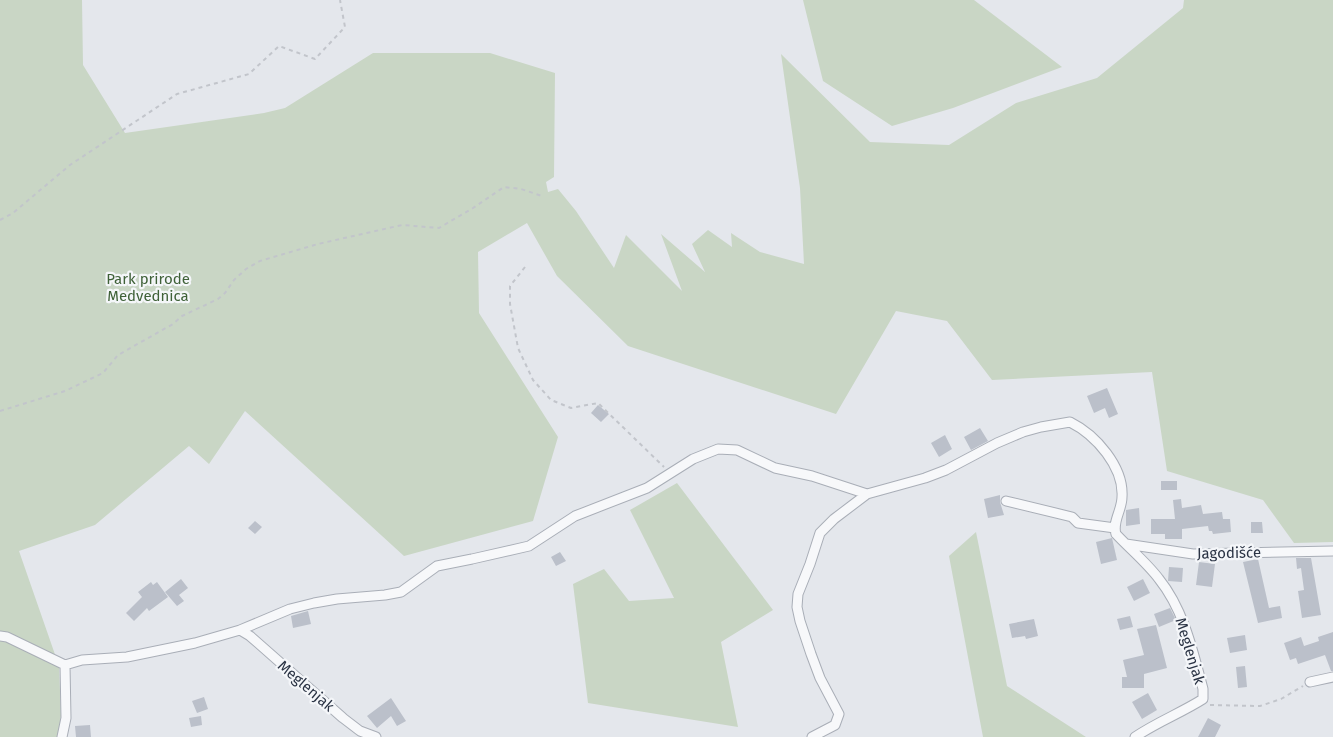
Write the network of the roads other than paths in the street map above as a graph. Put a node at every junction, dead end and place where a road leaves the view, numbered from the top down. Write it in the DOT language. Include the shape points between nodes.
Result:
graph roads {
  1 [pos="867,494"];
  2 [pos="1006,501"];
  3 [pos="1115,528"];
  4 [pos="1126,544"];
  5 [pos="1333,551"];
  6 [pos="240,630"];
  7 [pos="0,636"];
  8 [pos="65,665"];
  9 [pos="1333,677"];
  10 [pos="1310,682"];
  11 [pos="62,737"];
  12 [pos="376,737"];
  13 [pos="812,737"];
  14 [pos="1135,737"];
  1 -- 3 [label="street" via="946,470 1023,432 1070,422 1090,435 1114,464 1122,482"];
  1 -- 6 [label="street" via="775,468 737,450 718,449 693,459 647,488 575,516 529,546 437,566 401,592 306,605"];
  1 -- 13 [label="street" via="820,533 798,594 800,621 811,654 839,714 835,725"];
  2 -- 3 [label="street" via="1072,517 1078,523"];
  3 -- 4 [label="street, Meglenjak" via="1116,534"];
  4 -- 5 [label="street, Jagodišće" via="1193,554"];
  4 -- 14 [label="street, Meglenjak" via="1170,593 1182,620 1203,689 1203,699"];
  6 -- 8 [label="street" via="154,653 82,660"];
  6 -- 12 [label="street, Meglenjak" via="343,718 360,731"];
  7 -- 8 [label="street"];
  8 -- 11 [label="street" via="66,718"];
  9 -- 10 [label="street"];
}
